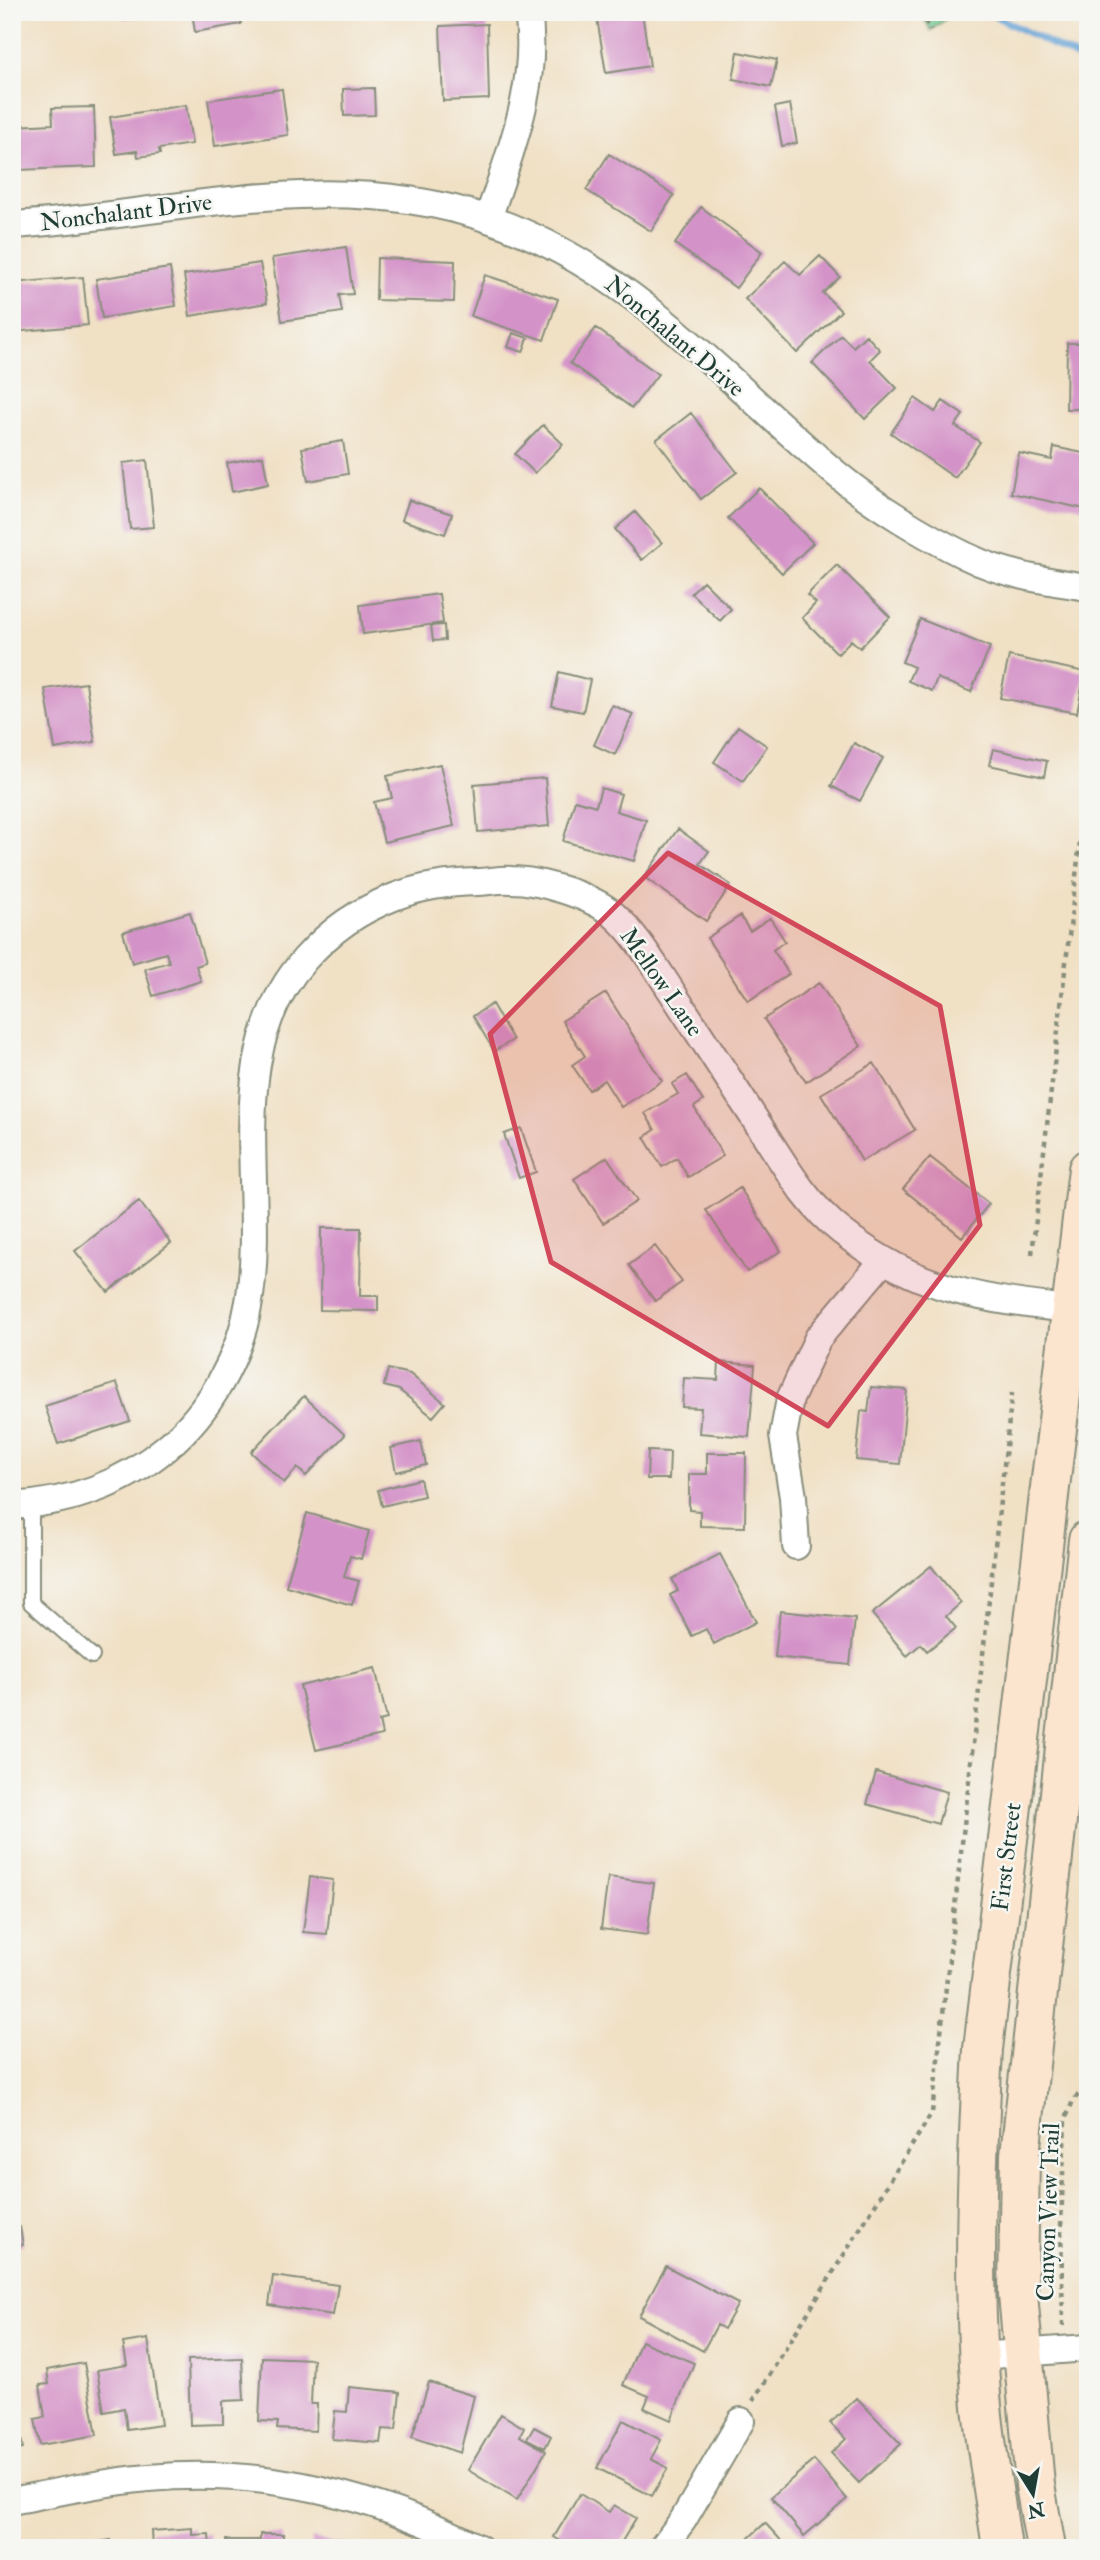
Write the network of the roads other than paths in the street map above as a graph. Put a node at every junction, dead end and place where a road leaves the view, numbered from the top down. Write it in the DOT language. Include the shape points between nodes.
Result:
graph roads {
  1 [pos="528,12"];
  2 [pos="488,219"];
  3 [pos="12,225"];
  4 [pos="1088,587"];
  5 [pos="1088,1169"];
  6 [pos="883,1261"];
  7 [pos="1079,1311"];
  8 [pos="22,1506"];
  9 [pos="1088,1540"];
  10 [pos="796,1546"];
  11 [pos="92,1656"];
  12 [pos="1076,2349"];
  13 [pos="1022,2353"];
  14 [pos="979,2356"];
  15 [pos="741,2421"];
  16 [pos="12,2501"];
  17 [pos="479,2548"];
  18 [pos="662,2548"];
  19 [pos="1002,2548"];
  20 [pos="1046,2548"];
  1 -- 2 [label="street" via="530,62 525,105"];
  2 -- 3 [label="street, Nonchalant Drive" via="415,200 336,192 275,194"];
  2 -- 4 [label="street, Nonchalant Drive" via="563,250 633,294 842,478 912,525 968,557 1031,579"];
  5 -- 7 [label="main road, First Street"];
  6 -- 7 [label="street, Mellow Lane" via="960,1294"];
  6 -- 8 [label="street, Mellow Lane" via="837,1228 802,1191 652,962 613,913 562,888 513,879 418,888 367,908 327,935 293,973 269,1017 254,1081 249,1305 232,1361 202,1411 170,1444 123,1478 88,1493"];
  6 -- 10 [label="street" via="818,1338 790,1399 783,1436"];
  7 -- 14 [label="main road, First Street" via="983,2049 975,2192"];
  8 -- 11 [label="lane" via="31,1603"];
  9 -- 13 [label="main road, First Street" via="1020,2155"];
  12 -- 13 [label="street"];
  13 -- 14 [label="street"];
  13 -- 20 [label="main road, First Street"];
  14 -- 19 [label="main road, First Street"];
  15 -- 18 [label="street"];
  16 -- 17 [label="street" via="150,2478 267,2480 382,2505"];
}
